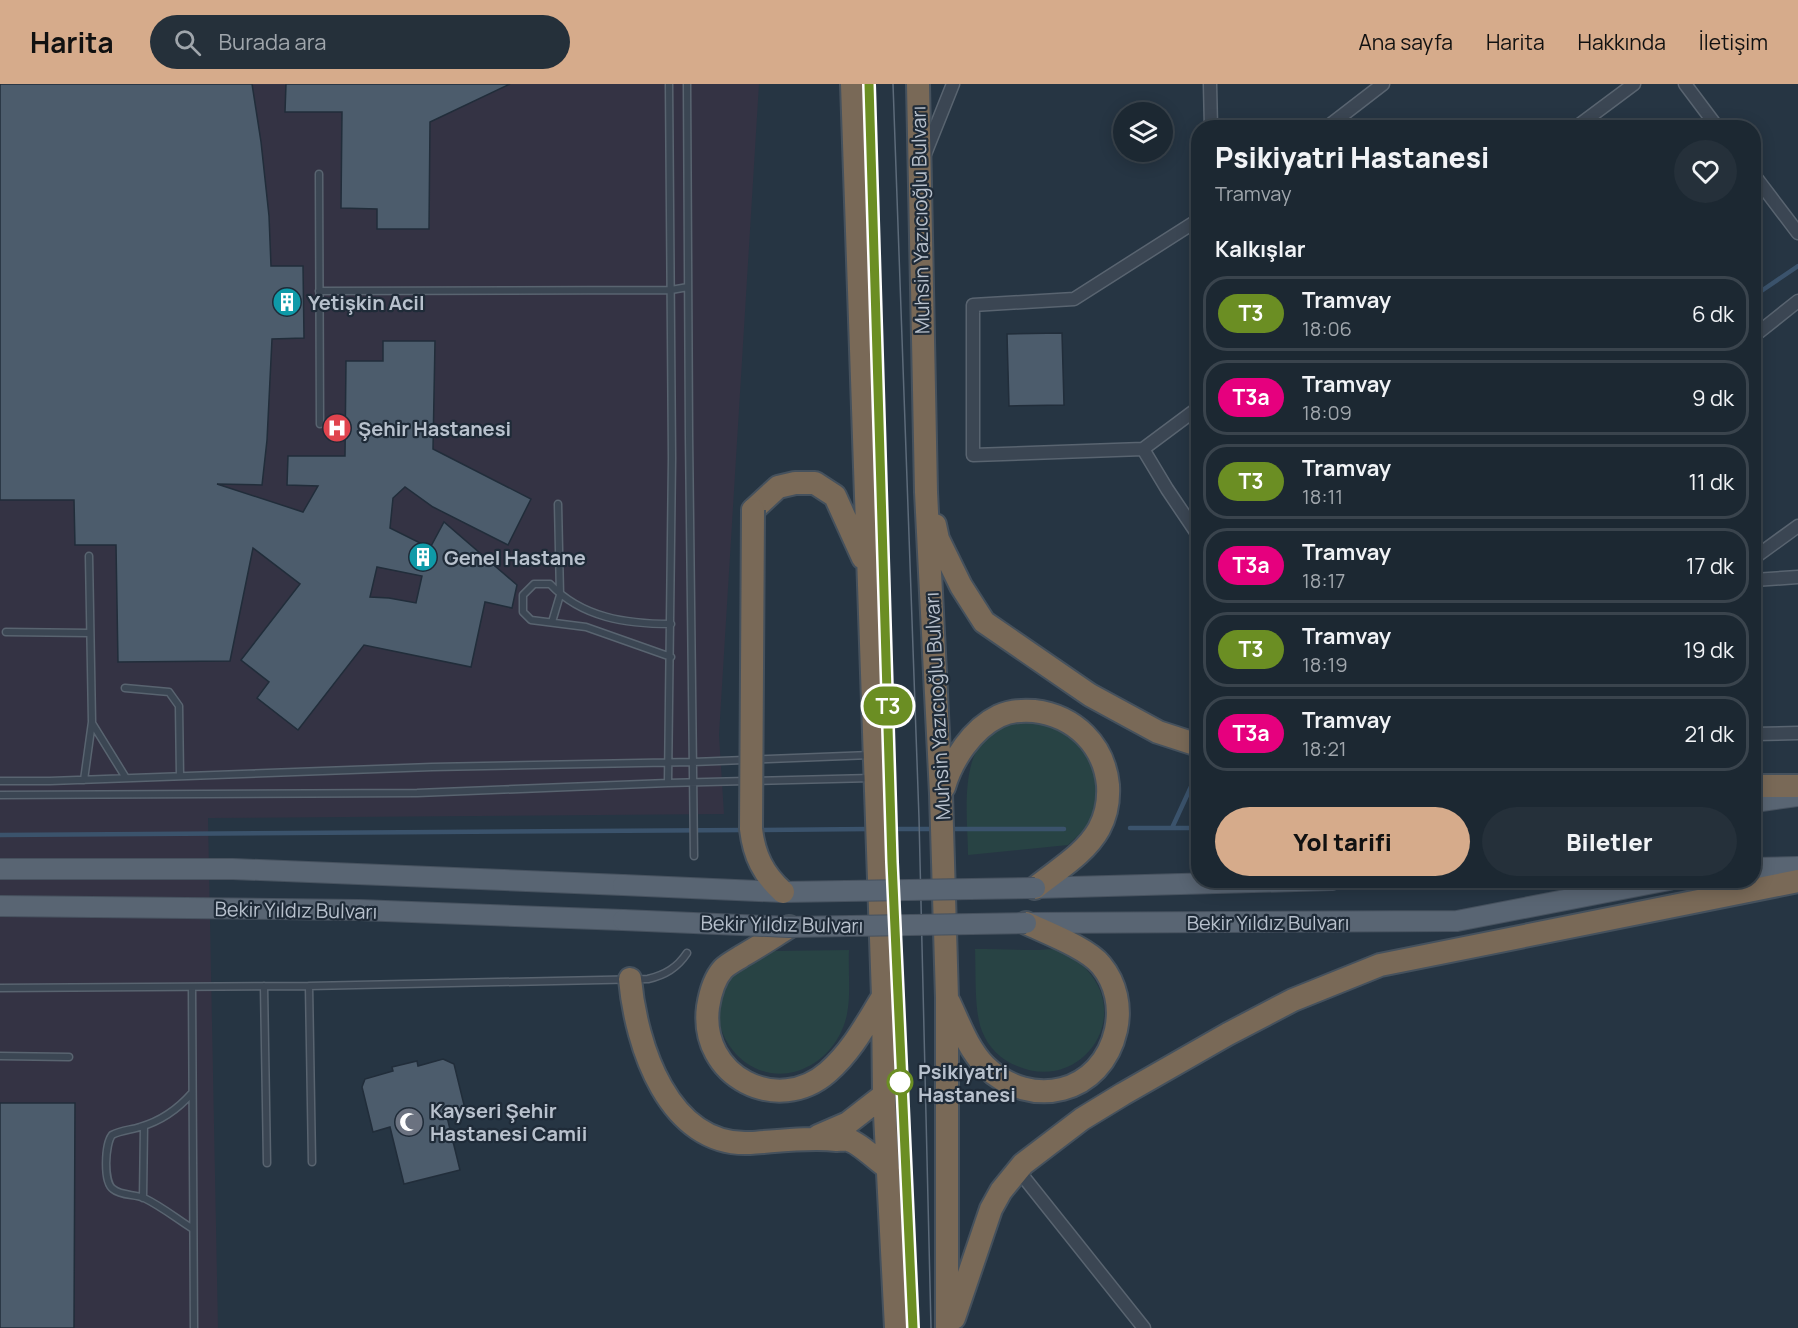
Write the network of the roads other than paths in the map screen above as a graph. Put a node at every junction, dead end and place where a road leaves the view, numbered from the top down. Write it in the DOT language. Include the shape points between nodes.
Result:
graph roads {
  1 [pos="669,84"];
  2 [pos="687,84"];
  3 [pos="852,84"];
  4 [pos="918,84"];
  5 [pos="953,84"];
  6 [pos="1209,84"];
  7 [pos="1383,84"];
  8 [pos="1634,84"];
  9 [pos="1685,84"];
  10 [pos="1211,120"];
  11 [pos="1336,120"];
  12 [pos="1586,120"];
  13 [pos="1712,120"];
  14 [pos="919,170"];
  15 [pos="319,174"];
  16 [pos="1761,184"];
  17 [pos="1191,224"];
  18 [pos="1798,233"];
  19 [pos="688,287"];
  20 [pos="671,290"];
  21 [pos="319,291"];
  22 [pos="1798,301"];
  23 [pos="1761,330"];
  24 [pos="1191,413"];
  25 [pos="320,424"];
  26 [pos="1143,449"];
  27 [pos="926,492"];
  28 [pos="558,504"];
  29 [pos="1191,525"];
  30 [pos="1798,526"];
  31 [pos="1761,553"];
  32 [pos="89,556"];
  33 [pos="868,567"];
  34 [pos="1798,578"];
  35 [pos="1761,580"];
  36 [pos="560,595"];
  37 [pos="552,622"];
  38 [pos="671,624"];
  39 [pos="6,632"];
  40 [pos="90,633"];
  41 [pos="671,657"];
  42 [pos="125,688"];
  43 [pos="92,722"];
  44 [pos="1798,733"];
  45 [pos="1761,734"];
  46 [pos="1191,743"];
  47 [pos="874,755"];
  48 [pos="669,762"];
  49 [pos="693,762"];
  50 [pos="180,776"];
  51 [pos="126,778"];
  52 [pos="875,778"];
  53 [pos="84,780"];
  54 [pos="0,781"];
  55 [pos="668,783"];
  56 [pos="693,783"];
  57 [pos="1761,786"];
  58 [pos="1798,786"];
  59 [pos="941,794"];
  60 [pos="0,795"];
  61 [pos="1798,796"];
  62 [pos="1761,801"];
  63 [pos="694,856"];
  64 [pos="1798,867"];
  65 [pos="1761,868"];
  66 [pos="0,869"];
  67 [pos="1798,881"];
  68 [pos="1191,884"];
  69 [pos="1035,888"];
  70 [pos="1628,888"];
  71 [pos="783,892"];
  72 [pos="0,906"];
  73 [pos="1026,923"];
  74 [pos="789,927"];
  75 [pos="687,953"];
  76 [pos="630,979"];
  77 [pos="264,986"];
  78 [pos="309,986"];
  79 [pos="192,987"];
  80 [pos="0,988"];
  81 [pos="883,997"];
  82 [pos="947,998"];
  83 [pos="0,1056"];
  84 [pos="69,1057"];
  85 [pos="193,1092"];
  86 [pos="884,1095"];
  87 [pos="144,1126"];
  88 [pos="814,1138"];
  89 [pos="312,1162"];
  90 [pos="267,1163"];
  91 [pos="888,1168"];
  92 [pos="1018,1170"];
  93 [pos="143,1198"];
  94 [pos="193,1228"];
  95 [pos="194,1328"];
  96 [pos="896,1328"];
  97 [pos="949,1328"];
  98 [pos="1144,1328"];
  1 -- 20 [label="lane"];
  2 -- 19 [label="lane"];
  3 -- 33 [label="highway"];
  4 -- 14 [label="highway, Muhsin Yazıcıoğlu Bulvarı"];
  5 -- 14 [label="street"];
  6 -- 10 [label="street"];
  7 -- 11 [label="street"];
  8 -- 12 [label="street"];
  9 -- 13 [label="street"];
  14 -- 27 [label="highway, Muhsin Yazıcıoğlu Bulvarı"];
  15 -- 21 [label="lane"];
  16 -- 18 [label="street"];
  17 -- 26 [label="street" via="1074,299 973,305 973,455"];
  19 -- 20 [label="lane"];
  19 -- 49 [label="lane"];
  20 -- 21 [label="lane"];
  20 -- 38 [label="lane"];
  21 -- 25 [label="lane"];
  22 -- 23 [label="street"];
  24 -- 26 [label="street"];
  26 -- 29 [label="street"];
  27 -- 46 [label="highway" via="938,539 984,622 1090,695 1158,732"];
  27 -- 59 [label="highway, Muhsin Yazıcıoğlu Bulvarı"];
  28 -- 36 [label="lane"];
  30 -- 31 [label="street"];
  32 -- 40 [label="lane"];
  33 -- 47 [label="highway"];
  33 -- 71 [label="highway, bridge" via="835,496 815,483 778,488 753,510 752,842 760,865"];
  34 -- 35 [label="street"];
  36 -- 37 [label="lane"];
  36 -- 37 [label="lane" via="550,584 534,584 523,595 524,612 531,620"];
  36 -- 38 [label="lane" via="591,613 638,624"];
  37 -- 41 [label="lane" via="586,627"];
  38 -- 41 [label="lane"];
  39 -- 40 [label="lane"];
  40 -- 43 [label="lane"];
  41 -- 48 [label="lane"];
  42 -- 50 [label="lane" via="169,692 179,706"];
  43 -- 51 [label="lane"];
  43 -- 53 [label="lane"];
  44 -- 45 [label="street"];
  47 -- 49 [label="lane"];
  47 -- 52 [label="highway"];
  48 -- 49 [label="lane"];
  48 -- 50 [label="lane"];
  48 -- 55 [label="lane"];
  49 -- 56 [label="lane"];
  50 -- 51 [label="lane"];
  51 -- 53 [label="lane"];
  52 -- 56 [label="lane"];
  52 -- 81 [label="highway, bridge"];
  53 -- 54 [label="lane"];
  55 -- 56 [label="lane"];
  55 -- 60 [label="lane" via="417,794"];
  56 -- 63 [label="lane"];
  57 -- 58 [label="highway"];
  59 -- 69 [label="highway" via="953,765 970,740 1007,713 1051,714 1069,722 1088,738 1101,757 1107,776 1104,818 1083,849"];
  59 -- 82 [label="highway, Muhsin Yazıcıoğlu Bulvarı, bridge"];
  61 -- 62 [label="main road"];
  64 -- 65 [label="main road"];
  66 -- 71 [label="main road, Bekir Yıldız Bulvarı, bridge" via="233,869"];
  67 -- 92 [label="highway" via="1380,965 1293,1000 1164,1070 1082,1119"];
  68 -- 69 [label="main road, Bekir Yıldız Bulvarı"];
  69 -- 71 [label="main road, Bekir Yıldız Bulvarı, bridge"];
  70 -- 73 [label="main road, Bekir Yıldız Bulvarı" via="1457,921"];
  72 -- 74 [label="main road, Bekir Yıldız Bulvarı, bridge" via="359,910"];
  73 -- 74 [label="main road, Bekir Yıldız Bulvarı, bridge"];
  73 -- 82 [label="highway" via="1092,956 1108,975 1117,995 1118,1015 1112,1046 1099,1066 1073,1086 1052,1091 1029,1090 1005,1081 975,1053"];
  74 -- 81 [label="highway" via="724,968 712,988 707,1012 709,1038 715,1055 732,1074 771,1089 794,1088 818,1079 857,1041"];
  75 -- 76 [label="lane" via="666,973"];
  76 -- 78 [label="lane"];
  76 -- 88 [label="highway" via="636,1019 648,1058 687,1122 704,1134 730,1142"];
  77 -- 78 [label="lane"];
  77 -- 79 [label="lane"];
  77 -- 90 [label="lane"];
  78 -- 89 [label="lane"];
  79 -- 80 [label="lane"];
  79 -- 85 [label="lane"];
  81 -- 86 [label="highway"];
  82 -- 97 [label="highway, Muhsin Yazıcıoğlu Bulvarı"];
  83 -- 84 [label="lane"];
  85 -- 87 [label="lane" via="173,1111"];
  85 -- 94 [label="lane"];
  86 -- 88 [label="highway" via="848,1123"];
  86 -- 91 [label="highway"];
  87 -- 93 [label="lane"];
  87 -- 93 [label="lane" via="116,1133 109,1139 107,1176 116,1192"];
  88 -- 91 [label="highway" via="851,1141"];
  91 -- 96 [label="highway"];
  92 -- 97 [label="highway" via="991,1209"];
  92 -- 98 [label="street"];
  93 -- 94 [label="lane"];
  94 -- 95 [label="lane"];
}
